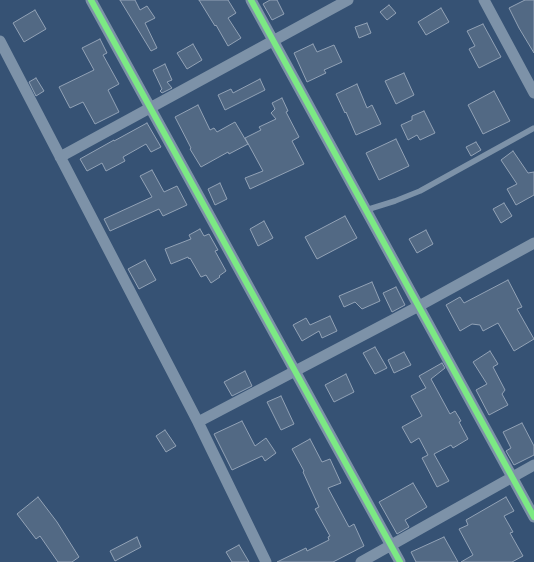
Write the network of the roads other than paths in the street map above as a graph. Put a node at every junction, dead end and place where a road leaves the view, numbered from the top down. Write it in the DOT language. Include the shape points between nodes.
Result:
graph roads {
  1 [pos="91,0"];
  2 [pos="251,0"];
  3 [pos="348,0"];
  4 [pos="484,0"];
  5 [pos="0,41"];
  6 [pos="273,41"];
  7 [pos="534,93"];
  8 [pos="150,108"];
  9 [pos="534,128"];
  10 [pos="60,157"];
  11 [pos="366,210"];
  12 [pos="534,243"];
  13 [pos="419,306"];
  14 [pos="295,372"];
  15 [pos="198,422"];
  16 [pos="534,465"];
  17 [pos="512,477"];
  18 [pos="534,517"];
  19 [pos="391,545"];
  20 [pos="266,562"];
  21 [pos="361,562"];
  22 [pos="400,562"];
  1 -- 8 [label="street"];
  2 -- 6 [label="street"];
  3 -- 6 [label="street"];
  4 -- 7 [label="street"];
  5 -- 10 [label="street"];
  6 -- 8 [label="street"];
  6 -- 11 [label="street"];
  8 -- 10 [label="street"];
  8 -- 14 [label="street"];
  9 -- 11 [label="lane" via="420,191"];
  10 -- 15 [label="street"];
  11 -- 13 [label="street"];
  12 -- 13 [label="street"];
  13 -- 14 [label="street"];
  13 -- 17 [label="street"];
  14 -- 15 [label="street"];
  14 -- 19 [label="street"];
  15 -- 20 [label="street"];
  16 -- 17 [label="street"];
  17 -- 18 [label="street"];
  17 -- 19 [label="street"];
  19 -- 21 [label="street"];
  19 -- 22 [label="street"];
}
